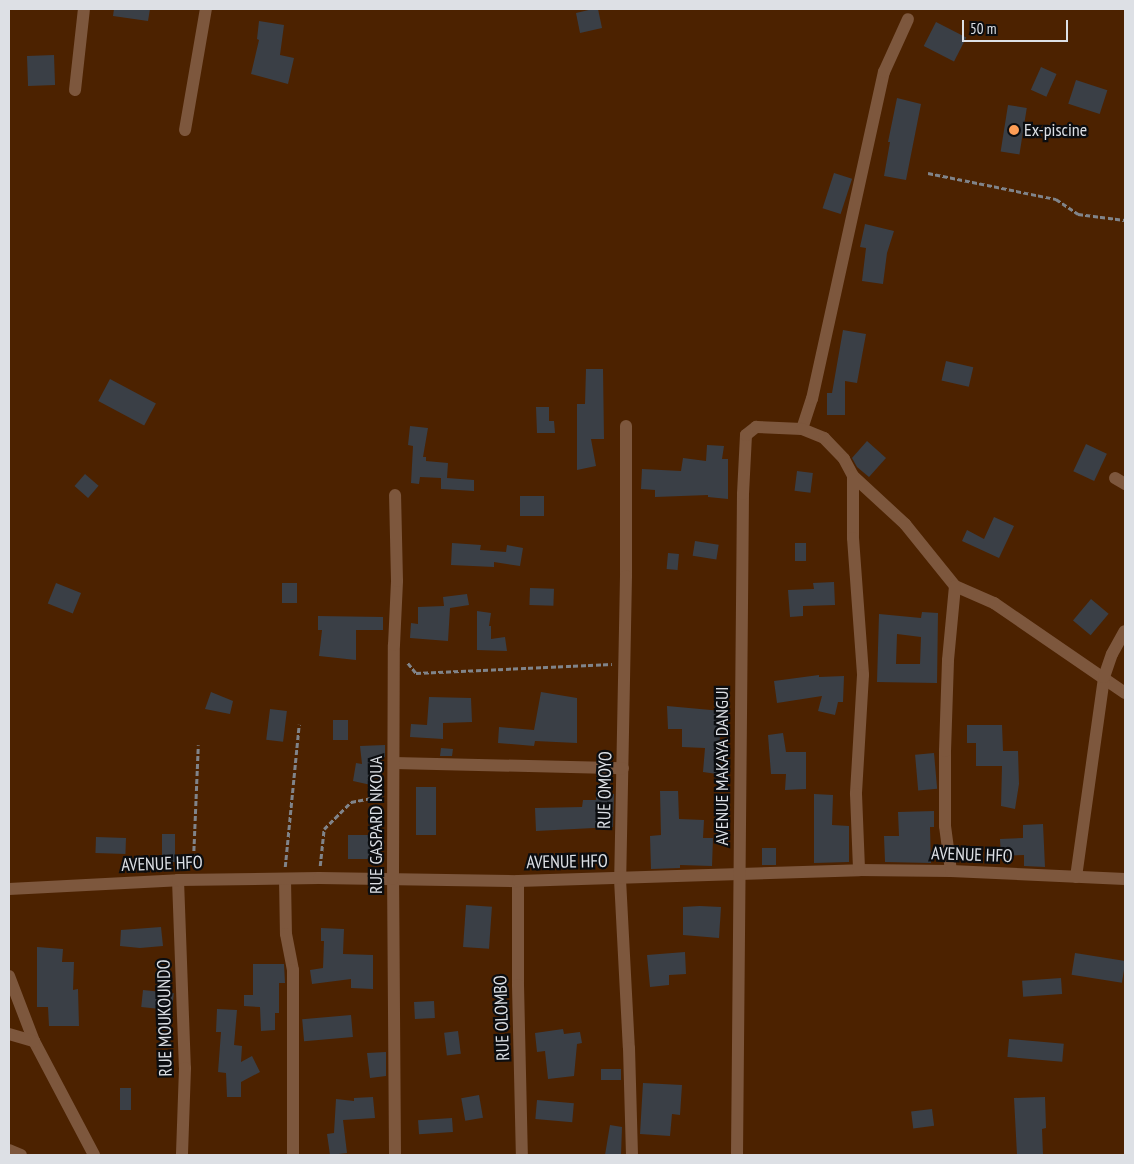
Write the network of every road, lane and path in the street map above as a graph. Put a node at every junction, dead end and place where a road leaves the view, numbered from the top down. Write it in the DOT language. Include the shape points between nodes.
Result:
graph roads {
  1 [pos="84,9"];
  2 [pos="206,9"];
  3 [pos="908,19"];
  4 [pos="75,90"];
  5 [pos="184,130"];
  6 [pos="928,173"];
  7 [pos="1125,220"];
  8 [pos="626,426"];
  9 [pos="802,429"];
  10 [pos="853,476"];
  11 [pos="395,495"];
  12 [pos="955,586"];
  13 [pos="1125,631"];
  14 [pos="394,645"];
  15 [pos="624,664"];
  16 [pos="1104,677"];
  17 [pos="1125,692"];
  18 [pos="299,725"];
  19 [pos="198,745"];
  20 [pos="394,763"];
  21 [pos="623,768"];
  22 [pos="393,794"];
  23 [pos="859,870"];
  24 [pos="951,871"];
  25 [pos="739,875"];
  26 [pos="1076,877"];
  27 [pos="319,878"];
  28 [pos="285,879"];
  29 [pos="392,879"];
  30 [pos="620,879"];
  31 [pos="1125,879"];
  32 [pos="178,880"];
  33 [pos="192,880"];
  34 [pos="518,881"];
  35 [pos="9,889"];
  36 [pos="9,976"];
  37 [pos="9,1034"];
  38 [pos="34,1041"];
  39 [pos="9,1150"];
  40 [pos="21,1155"];
  41 [pos="94,1155"];
  42 [pos="182,1155"];
  43 [pos="293,1155"];
  44 [pos="395,1155"];
  45 [pos="522,1155"];
  46 [pos="632,1155"];
  47 [pos="736,1155"];
  1 -- 4 [label="street"];
  2 -- 5 [label="street"];
  3 -- 9 [label="street" via="884,72 812,399"];
  6 -- 7 [label="path" via="1056,199 1078,214"];
  8 -- 15 [label="street, RUE OMOYO"];
  9 -- 10 [label="street" via="824,438 835,447"];
  9 -- 25 [label="street, AVENUE MAKAYA DANGUI" via="756,427 746,435 740,612"];
  10 -- 12 [label="street" via="905,524"];
  10 -- 23 [label="street" via="853,538 863,675 856,794"];
  11 -- 14 [label="street, RUE GASPARD NKOUA" via="397,581"];
  12 -- 16 [label="street" via="994,603"];
  12 -- 24 [label="street" via="948,660 945,751 945,826"];
  13 -- 16 [label="street"];
  14 -- 15 [label="path" via="416,673"];
  14 -- 20 [label="street, RUE GASPARD NKOUA"];
  15 -- 21 [label="street, RUE OMOYO"];
  16 -- 17 [label="street"];
  16 -- 26 [label="street"];
  18 -- 28 [label="path" via="287,826"];
  19 -- 33 [label="path"];
  20 -- 21 [label="street"];
  20 -- 22 [label="street, RUE GASPARD NKOUA"];
  21 -- 30 [label="street, RUE OMOYO"];
  22 -- 27 [label="path" via="351,802 324,829"];
  22 -- 29 [label="street, RUE GASPARD NKOUA"];
  23 -- 24 [label="street, AVENUE HFO"];
  23 -- 25 [label="street, AVENUE HFO"];
  24 -- 26 [label="street, AVENUE HFO"];
  25 -- 30 [label="street, AVENUE HFO"];
  25 -- 47 [label="street, AVENUE MAKAYA DANGUI"];
  26 -- 31 [label="street, AVENUE HFO"];
  27 -- 28 [label="street, AVENUE HFO"];
  27 -- 29 [label="street, AVENUE HFO"];
  28 -- 33 [label="street, AVENUE HFO"];
  28 -- 43 [label="street" via="286,934 293,970"];
  29 -- 34 [label="street, AVENUE HFO"];
  29 -- 44 [label="street, RUE GASPARD NKOUA"];
  30 -- 34 [label="street, AVENUE HFO"];
  30 -- 46 [label="street, RUE OMOYO"];
  32 -- 33 [label="street, AVENUE HFO"];
  32 -- 35 [label="street, AVENUE HFO"];
  32 -- 42 [label="street, RUE MOUKOUNDO" via="185,1068"];
  34 -- 45 [label="street, RUE OLOMBO"];
  36 -- 38 [label="street"];
  37 -- 38 [label="street"];
  38 -- 41 [label="street"];
  39 -- 40 [label="street"];
}
